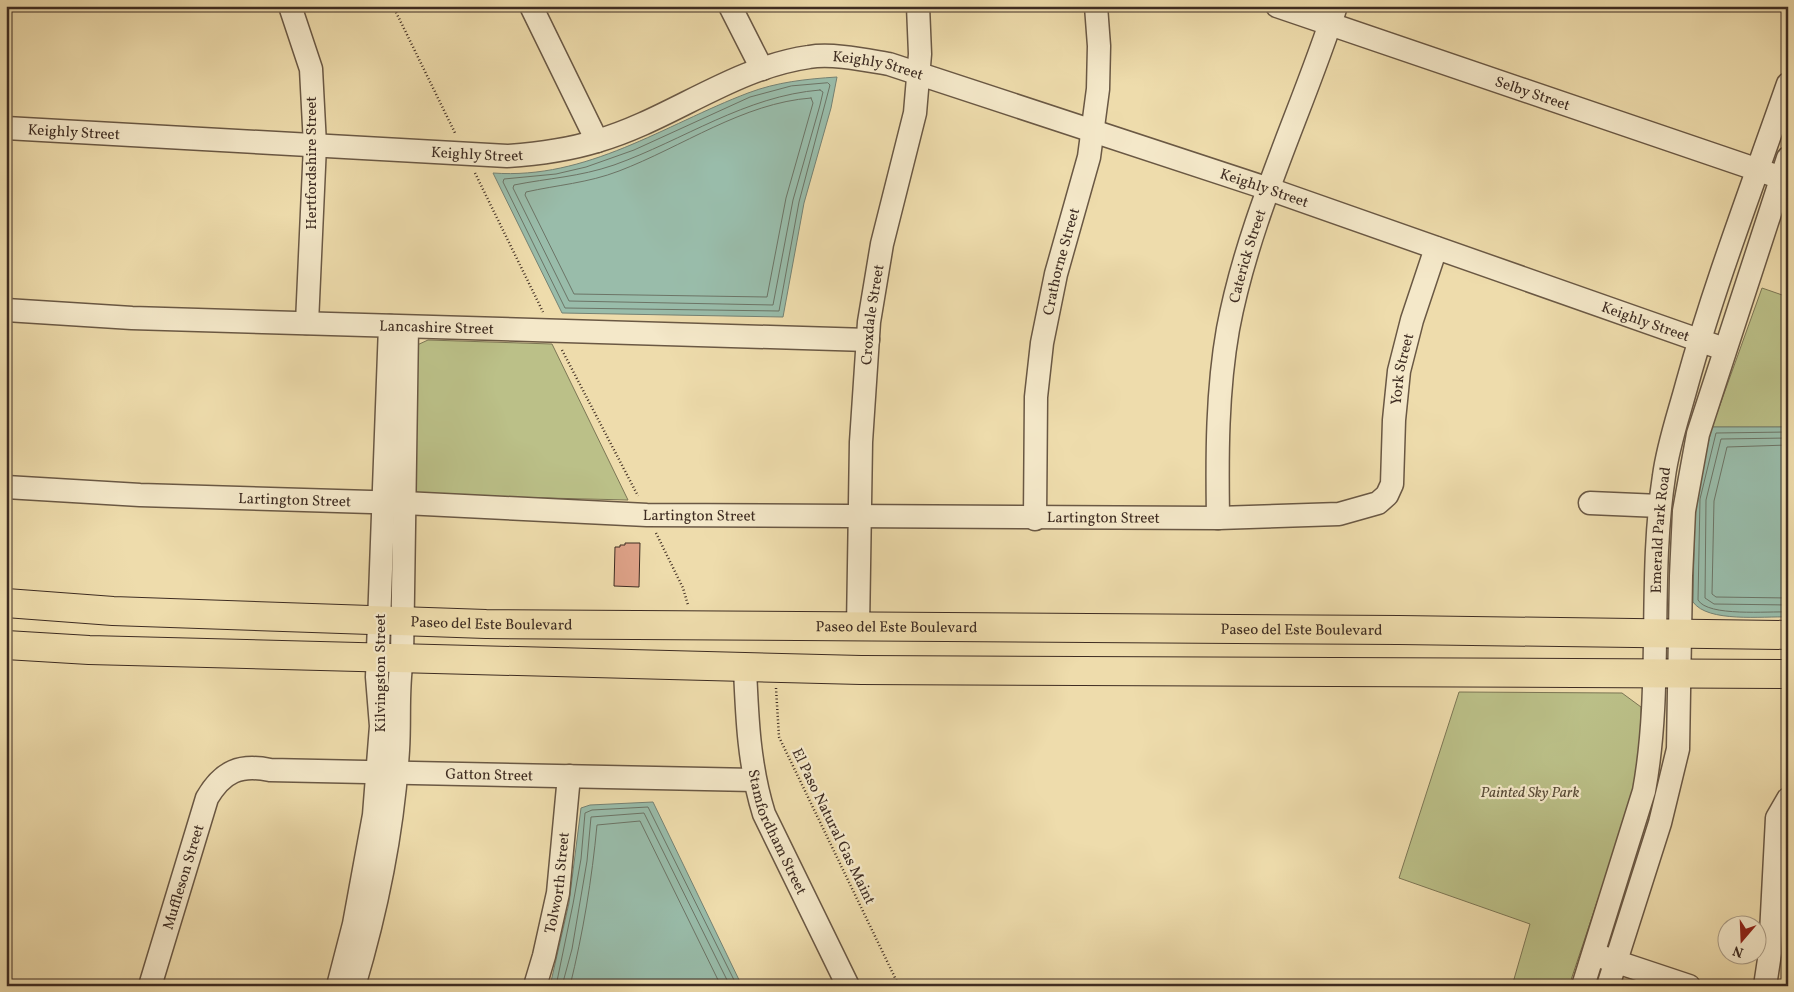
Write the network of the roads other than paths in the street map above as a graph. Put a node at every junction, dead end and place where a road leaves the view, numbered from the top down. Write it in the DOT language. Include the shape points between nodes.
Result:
graph roads {
  1 [pos="290,6"];
  2 [pos="531,6"];
  3 [pos="730,6"];
  4 [pos="918,6"];
  5 [pos="1096,6"];
  6 [pos="1277,6"];
  7 [pos="1333,15"];
  8 [pos="762,69"];
  9 [pos="919,75"];
  10 [pos="1788,84"];
  11 [pos="6,128"];
  12 [pos="1092,131"];
  13 [pos="598,141"];
  14 [pos="315,146"];
  15 [pos="1758,170"];
  16 [pos="1785,173"];
  17 [pos="1269,189"];
  18 [pos="1436,248"];
  19 [pos="6,310"];
  20 [pos="307,323"];
  21 [pos="399,326"];
  22 [pos="868,340"];
  23 [pos="1700,340"];
  24 [pos="1724,349"];
  25 [pos="6,487"];
  26 [pos="1387,495"];
  27 [pos="394,503"];
  28 [pos="1590,504"];
  29 [pos="1660,506"];
  30 [pos="859,518"];
  31 [pos="1035,518"];
  32 [pos="1218,518"];
  33 [pos="6,603"];
  34 [pos="391,620"];
  35 [pos="858,628"];
  36 [pos="1667,634"];
  37 [pos="1788,635"];
  38 [pos="6,645"];
  39 [pos="390,658"];
  40 [pos="745,668"];
  41 [pos="1666,674"];
  42 [pos="1788,674"];
  43 [pos="387,772"];
  44 [pos="226,775"];
  45 [pos="569,776"];
  46 [pos="754,780"];
  47 [pos="1788,799"];
  48 [pos="1594,954"];
  49 [pos="1616,962"];
  50 [pos="150,986"];
  51 [pos="338,986"];
  52 [pos="354,986"];
  53 [pos="535,986"];
  54 [pos="848,986"];
  55 [pos="1583,986"];
  56 [pos="1608,986"];
  57 [pos="1689,986"];
  58 [pos="1765,986"];
  1 -- 14 [label="street, Hertfordshire Street" via="311,70"];
  2 -- 13 [label="street"];
  3 -- 8 [label="street"];
  4 -- 9 [label="street, Croxdale Street" via="921,27"];
  5 -- 12 [label="street, Crathorne Street" via="1098,89"];
  6 -- 7 [label="street, Selby Street"];
  7 -- 15 [label="street, Selby Street"];
  7 -- 17 [label="street, Caterick Street"];
  8 -- 9 [label="street, Keighly Street" via="811,56 888,64"];
  8 -- 13 [label="street, Keighly Street"];
  9 -- 12 [label="street, Keighly Street"];
  9 -- 22 [label="street, Croxdale Street" via="910,138 882,244"];
  10 -- 15 [label="street, Emerald Park Road"];
  11 -- 14 [label="street, Keighly Street"];
  12 -- 17 [label="street, Keighly Street"];
  12 -- 31 [label="street, Crathorne Street" via="1089,156 1056,274 1042,343 1036,397"];
  13 -- 14 [label="street, Keighly Street" via="548,153 507,156"];
  14 -- 20 [label="street, Hertfordshire Street"];
  15 -- 16 [label="street, Selby Street"];
  15 -- 23 [label="street, Emerald Park Road"];
  16 -- 24 [label="street, Emerald Park Road"];
  17 -- 18 [label="street, Keighly Street"];
  17 -- 32 [label="street, Caterick Street" via="1238,286 1228,330 1219,422"];
  18 -- 23 [label="street, Keighly Street"];
  18 -- 26 [label="street, York Street" via="1399,371 1394,468"];
  19 -- 20 [label="street, Lancashire Street" via="132,318"];
  20 -- 21 [label="street, Lancashire Street"];
  21 -- 22 [label="street, Lancashire Street"];
  21 -- 27 [label="street, Kilvingston Street"];
  22 -- 30 [label="street, Croxdale Street"];
  23 -- 24 [label="street, Keighly Street"];
  23 -- 29 [label="street, Emerald Park Road" via="1668,458"];
  24 -- 36 [label="street, Emerald Park Road" via="1698,434 1687,486"];
  25 -- 27 [label="street, Lartington Street"];
  26 -- 32 [label="street, Lartington Street" via="1378,503 1339,514"];
  27 -- 30 [label="street, Lartington Street" via="648,515"];
  27 -- 34 [label="street, Kilvingston Street"];
  28 -- 29 [label="street"];
  29 -- 36 [label="street, Emerald Park Road" via="1654,603"];
  30 -- 31 [label="street, Lartington Street"];
  30 -- 35 [label="street, Croxdale Street"];
  31 -- 32 [label="street, Lartington Street"];
  33 -- 34 [label="main road, Paseo del Este Boulevard" via="112,611"];
  34 -- 35 [label="main road, Paseo del Este Boulevard"];
  34 -- 39 [label="street, Kilvingston Street"];
  35 -- 36 [label="main road, Paseo del Este Boulevard"];
  36 -- 37 [label="main road, Paseo del Este Boulevard"];
  36 -- 41 [label="street, Emerald Park Road"];
  38 -- 39 [label="main road"];
  39 -- 40 [label="main road"];
  39 -- 43 [label="street, Kilvingston Street" via="377,677"];
  40 -- 41 [label="main road"];
  40 -- 46 [label="street, Stamfordham Street"];
  41 -- 42 [label="main road"];
  41 -- 48 [label="street, Emerald Park Road" via="1644,791"];
  41 -- 49 [label="street" via="1678,736 1674,766 1660,823"];
  43 -- 44 [label="street, Gatton Street" via="255,767"];
  43 -- 45 [label="street, Gatton Street"];
  43 -- 51 [label="street, Kilvingston Street" via="374,815 362,887"];
  43 -- 52 [label="street, Kilvingston Street" via="385,855 370,932"];
  44 -- 50 [label="street, Muffleson Street" via="207,798"];
  45 -- 46 [label="street, Gatton Street"];
  45 -- 53 [label="street, Tolworth Street" via="558,893"];
  46 -- 54 [label="street, Stamfordham Street" via="764,814"];
  47 -- 58 [label="street" via="1777,818"];
  48 -- 49 [label="street"];
  48 -- 55 [label="street, Emerald Park Road"];
  49 -- 56 [label="street"];
  49 -- 57 [label="street"];
}
